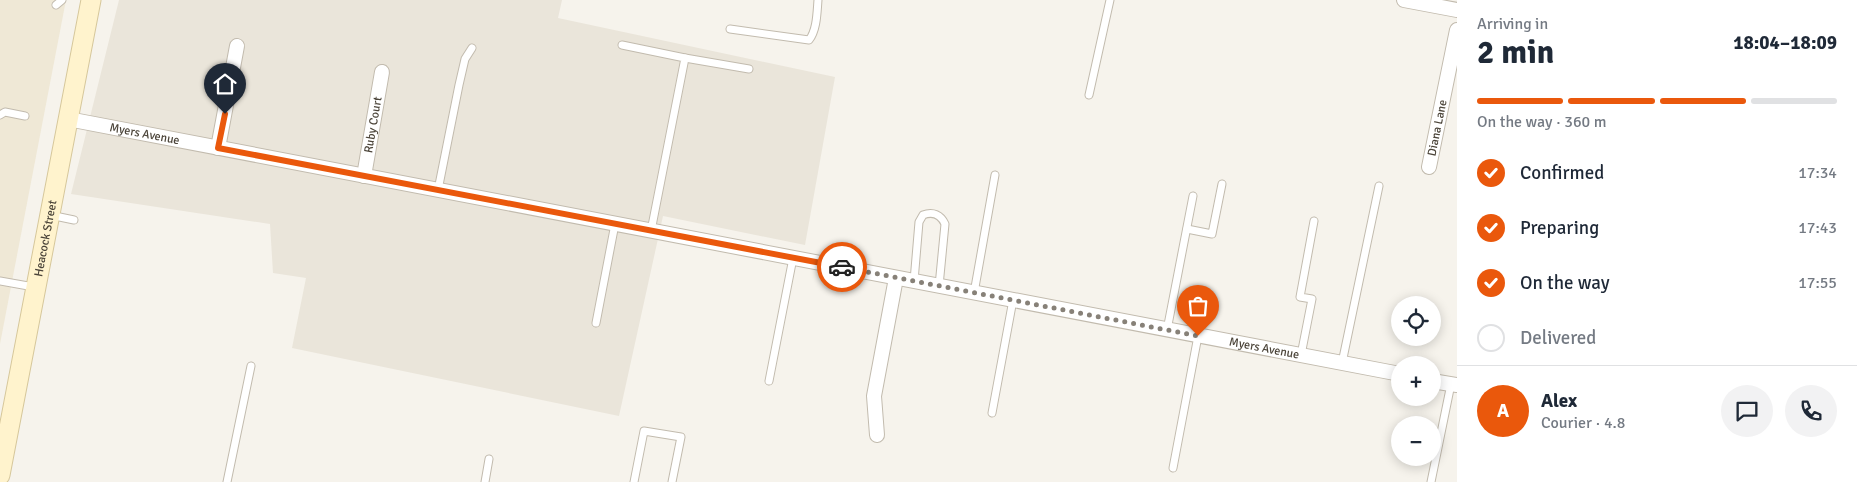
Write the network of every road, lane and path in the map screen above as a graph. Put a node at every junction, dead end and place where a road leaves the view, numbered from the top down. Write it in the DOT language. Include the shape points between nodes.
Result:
graph roads {
  1 [pos="62,0"];
  2 [pos="91,0"];
  3 [pos="818,0"];
  4 [pos="1110,0"];
  5 [pos="1404,0"];
  6 [pos="1437,3"];
  7 [pos="56,5"];
  8 [pos="1457,10"];
  9 [pos="730,29"];
  10 [pos="1457,30"];
  11 [pos="622,45"];
  12 [pos="237,46"];
  13 [pos="472,48"];
  14 [pos="685,58"];
  15 [pos="749,69"];
  16 [pos="382,72"];
  17 [pos="1090,95"];
  18 [pos="0,115"];
  19 [pos="25,116"];
  20 [pos="68,118"];
  21 [pos="218,148"];
  22 [pos="1429,167"];
  23 [pos="995,175"];
  24 [pos="364,176"];
  25 [pos="1222,184"];
  26 [pos="1379,186"];
  27 [pos="438,190"];
  28 [pos="1193,196"];
  29 [pos="49,215"];
  30 [pos="74,220"];
  31 [pos="1314,221"];
  32 [pos="616,224"];
  33 [pos="1187,229"];
  34 [pos="652,231"];
  35 [pos="793,258"];
  36 [pos="896,278"];
  37 [pos="0,281"];
  38 [pos="914,281"];
  39 [pos="939,286"];
  40 [pos="36,287"];
  41 [pos="974,293"];
  42 [pos="1013,300"];
  43 [pos="596,323"];
  44 [pos="1167,330"];
  45 [pos="1198,336"];
  46 [pos="1301,355"];
  47 [pos="1342,363"];
  48 [pos="251,366"];
  49 [pos="1391,372"];
  50 [pos="768,381"];
  51 [pos="1441,383"];
  52 [pos="1454,385"];
  53 [pos="992,413"];
  54 [pos="877,435"];
  55 [pos="489,459"];
  56 [pos="1173,468"];
  57 [pos="0,475"];
  58 [pos="227,482"];
  59 [pos="485,482"];
  60 [pos="634,482"];
  61 [pos="672,482"];
  62 [pos="1431,482"];
  1 -- 7 [label="lane"];
  2 -- 20 [label="main road, Heacock Street"];
  3 -- 9 [label="lane" via="809,40"];
  4 -- 17 [label="lane"];
  5 -- 6 [label="street"];
  6 -- 8 [label="street"];
  10 -- 22 [label="street, Diana Lane"];
  11 -- 14 [label="lane"];
  12 -- 21 [label="street"];
  13 -- 27 [label="lane" via="459,85"];
  14 -- 15 [label="lane"];
  14 -- 34 [label="lane"];
  16 -- 24 [label="street, Ruby Court"];
  18 -- 19 [label="lane" via="5,112"];
  20 -- 21 [label="street, Myers Avenue"];
  20 -- 29 [label="main road, Heacock Street"];
  21 -- 24 [label="street, Myers Avenue"];
  23 -- 41 [label="lane"];
  24 -- 27 [label="street, Myers Avenue"];
  25 -- 33 [label="lane" via="1212,234"];
  26 -- 47 [label="lane"];
  27 -- 32 [label="street, Myers Avenue"];
  28 -- 33 [label="lane"];
  29 -- 30 [label="lane"];
  29 -- 40 [label="main road, Heacock Street"];
  31 -- 46 [label="lane" via="1300,297 1312,299"];
  32 -- 34 [label="street, Myers Avenue"];
  32 -- 43 [label="lane"];
  33 -- 44 [label="lane"];
  34 -- 35 [label="street, Myers Avenue"];
  35 -- 36 [label="street, Myers Avenue"];
  35 -- 50 [label="lane"];
  36 -- 38 [label="street, Myers Avenue"];
  36 -- 54 [label="street" via="874,396"];
  37 -- 40 [label="lane"];
  38 -- 39 [label="street, Myers Avenue"];
  38 -- 39 [label="lane" via="919,222 924,215 932,213 939,215 945,224"];
  39 -- 41 [label="street, Myers Avenue"];
  40 -- 57 [label="main road, Heacock Street"];
  41 -- 42 [label="street, Myers Avenue"];
  42 -- 44 [label="street, Myers Avenue"];
  42 -- 53 [label="lane"];
  44 -- 45 [label="street, Myers Avenue"];
  45 -- 46 [label="street, Myers Avenue"];
  45 -- 56 [label="lane"];
  46 -- 47 [label="street, Myers Avenue"];
  47 -- 49 [label="street, Myers Avenue"];
  48 -- 58 [label="lane"];
  51 -- 52 [label="street"];
  52 -- 62 [label="lane"];
  55 -- 59 [label="lane"];
  60 -- 61 [label="lane" via="644,431 681,438"];
}
